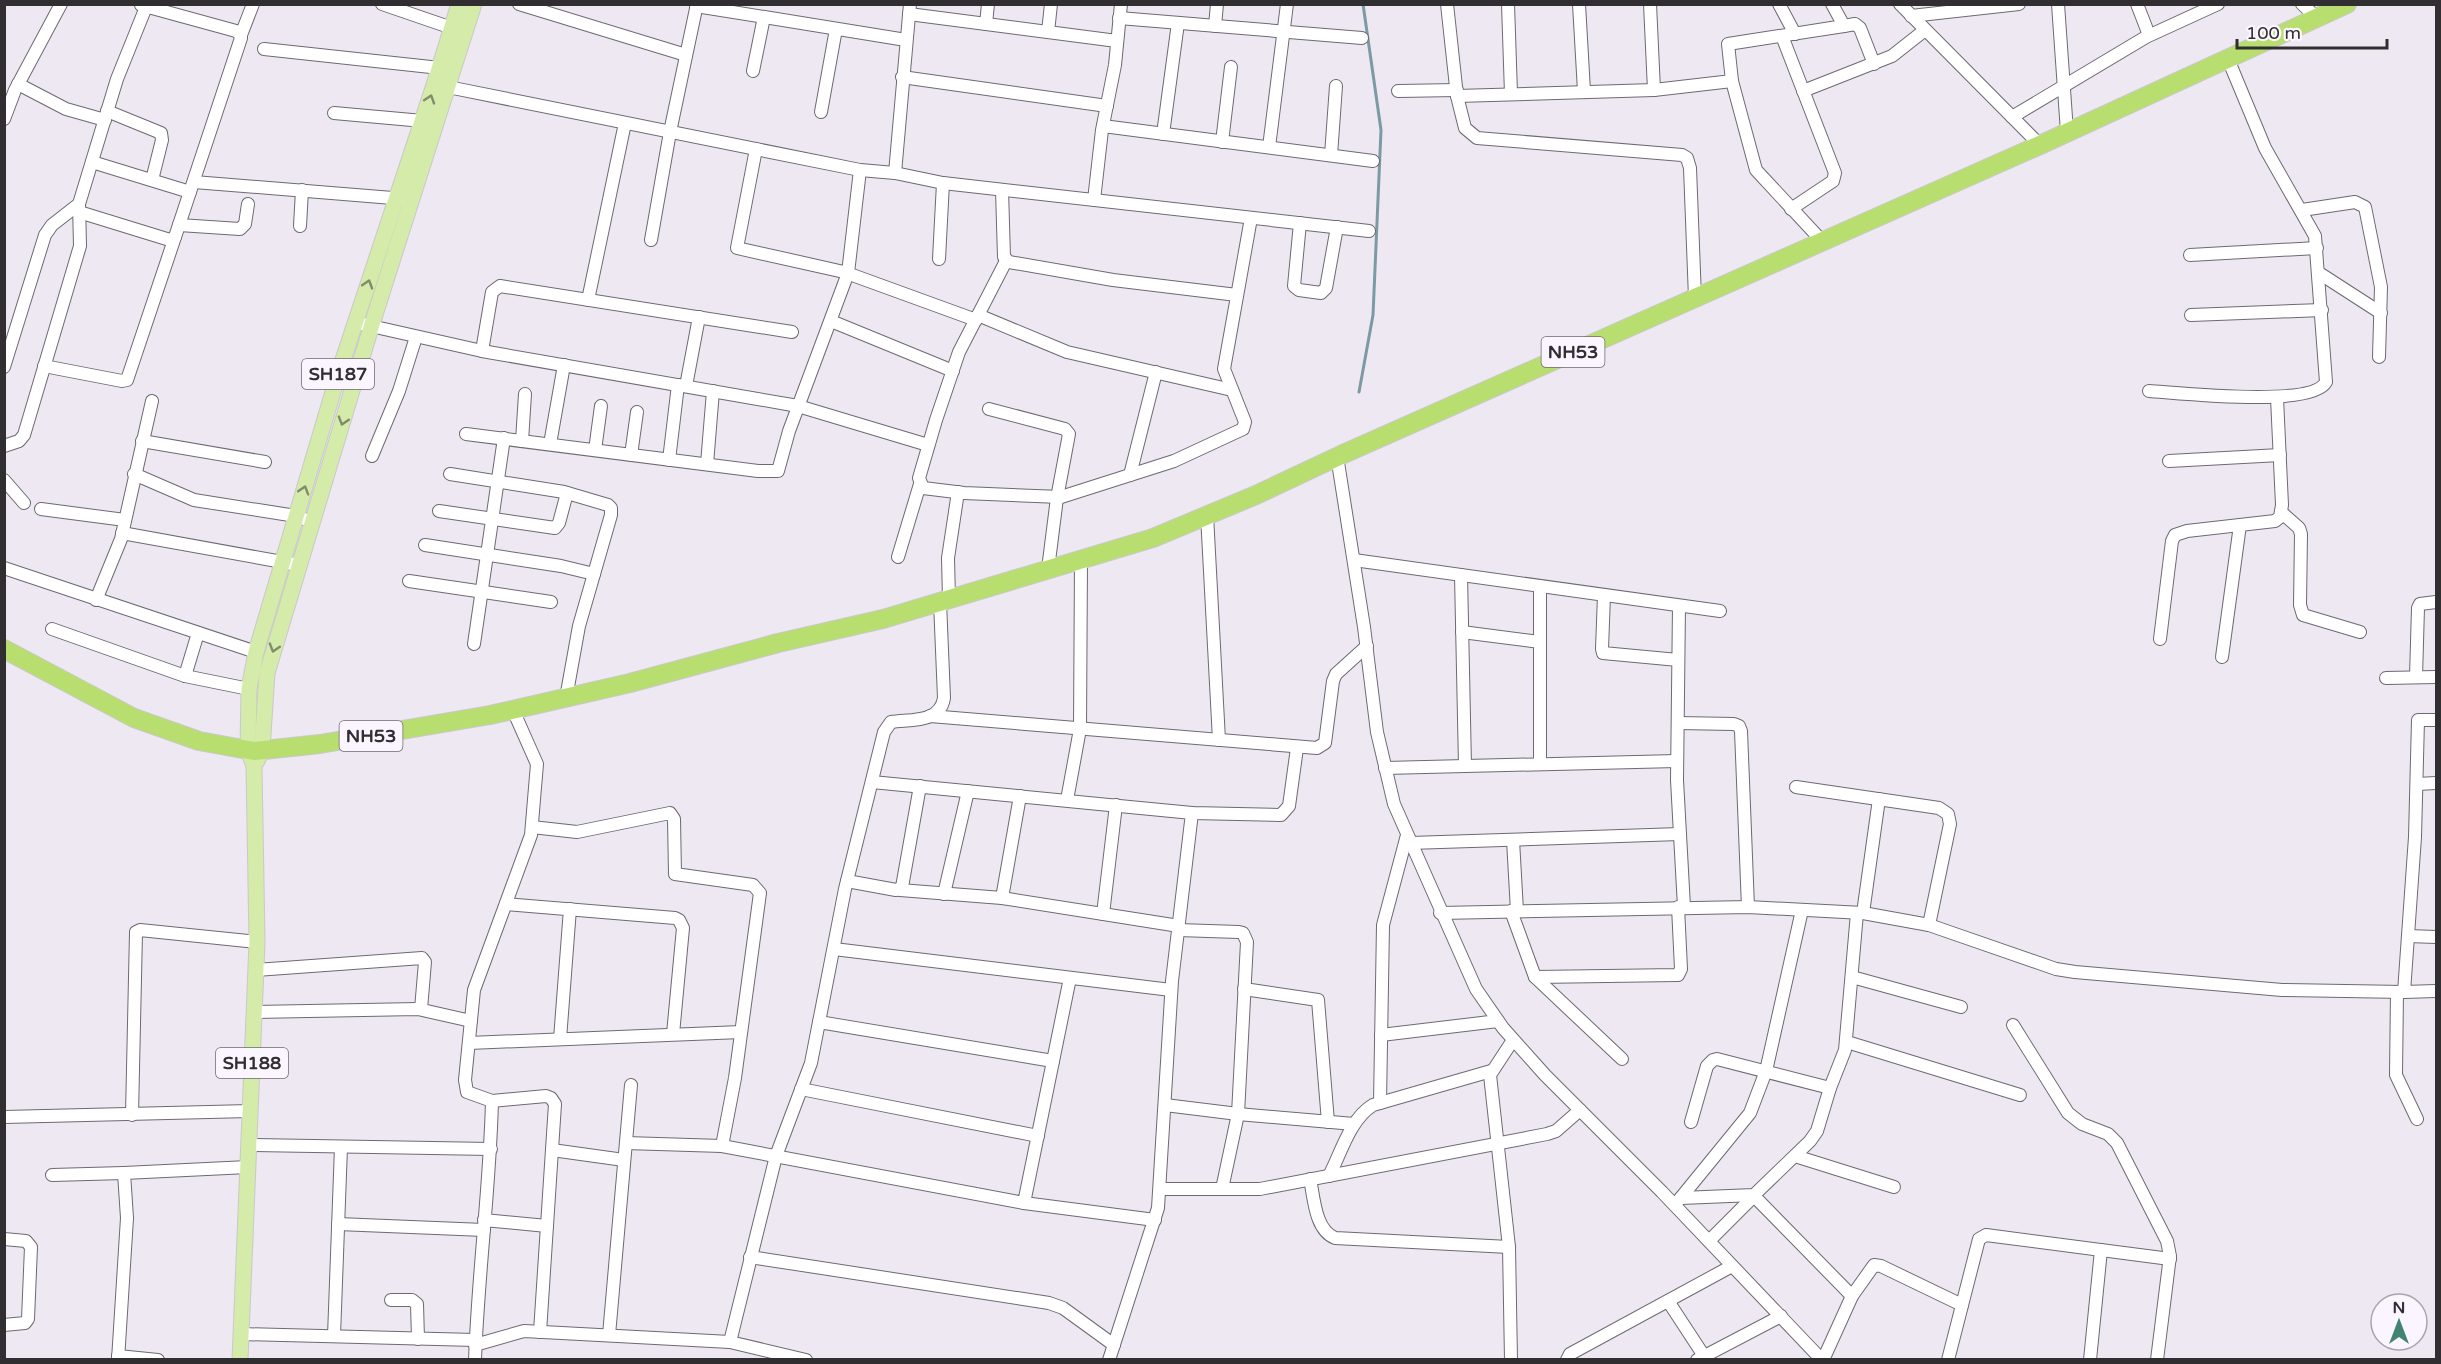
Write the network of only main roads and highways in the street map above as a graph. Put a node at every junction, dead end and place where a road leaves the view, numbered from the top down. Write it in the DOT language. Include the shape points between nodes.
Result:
graph roads {
  1 [pos="459,4"];
  2 [pos="474,4"];
  3 [pos="2347,4"];
  4 [pos="404,199"];
  5 [pos="271,601"];
  6 [pos="286,607"];
  7 [pos="4,649"];
  8 [pos="255,756"];
  9 [pos="240,1359"];
  4 -- 1 [label="main road, SH187, one-way"];
  2 -- 4 [label="main road, SH187" via="448,87"];
  3 -- 8 [label="highway, NH53" via="2040,145 1153,538 883,619 630,683 513,710"];
  5 -- 4 [label="main road, SH187, one-way" via="356,322"];
  4 -- 6 [label="main road, SH187, one-way" via="371,327"];
  5 -- 6 [label="main road"];
  5 -- 8 [label="main road, SH187" via="249,689"];
  6 -- 8 [label="main road, SH187, one-way" via="265,679"];
  7 -- 8 [label="highway, NH53" via="134,718"];
  8 -- 9 [label="main road, SH188" via="257,942"];
}
